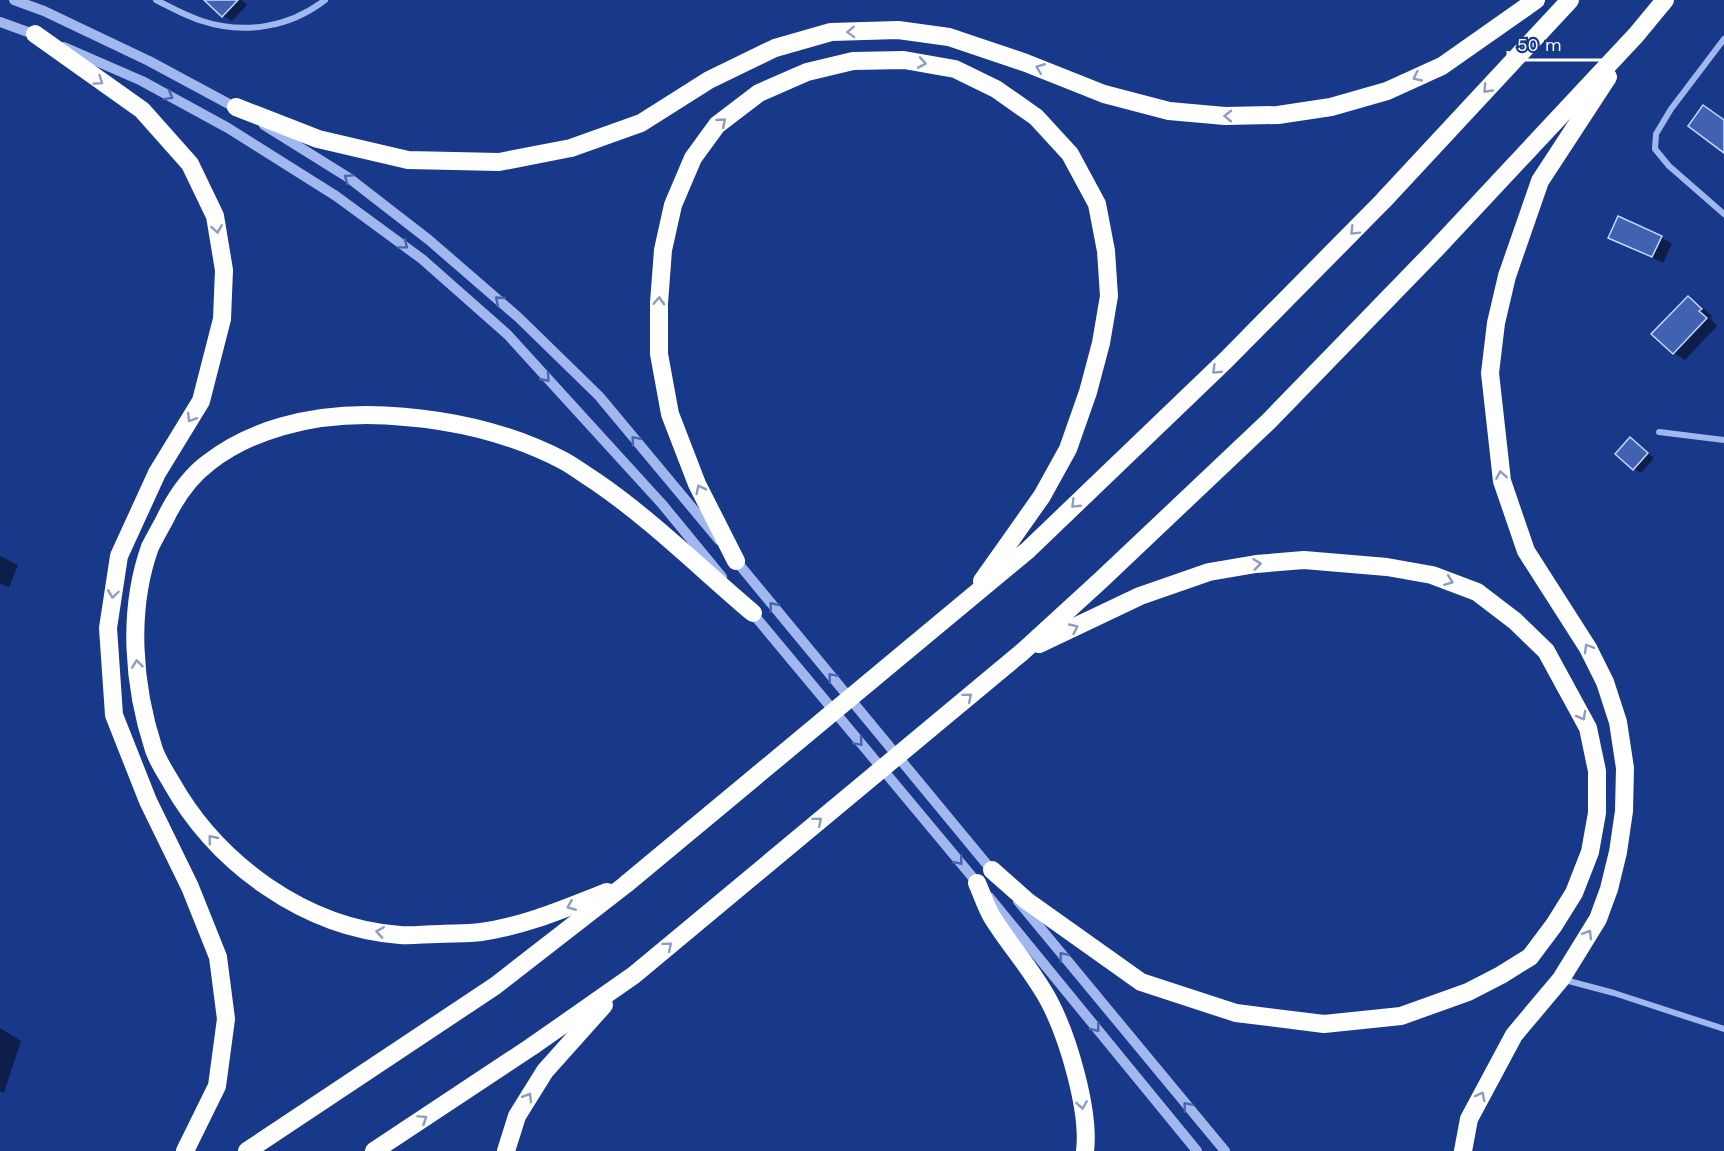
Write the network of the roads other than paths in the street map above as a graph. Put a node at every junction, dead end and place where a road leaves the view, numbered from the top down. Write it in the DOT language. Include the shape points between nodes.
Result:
graph roads {
  1 [pos="14,0"];
  2 [pos="156,0"];
  3 [pos="326,0"];
  4 [pos="1536,0"];
  5 [pos="1570,0"];
  6 [pos="1665,0"];
  7 [pos="0,22"];
  8 [pos="35,34"];
  9 [pos="1636,35"];
  10 [pos="1724,39"];
  11 [pos="236,107"];
  12 [pos="1724,214"];
  13 [pos="1659,432"];
  14 [pos="1724,440"];
  15 [pos="736,561"];
  16 [pos="966,603"];
  17 [pos="753,614"];
  18 [pos="1021,653"];
  19 [pos="992,870"];
  20 [pos="977,883"];
  21 [pos="625,885"];
  22 [pos="634,975"];
  23 [pos="1561,979"];
  24 [pos="1724,1029"];
  25 [pos="185,1151"];
  26 [pos="247,1151"];
  27 [pos="374,1151"];
  28 [pos="506,1151"];
  29 [pos="1084,1151"];
  30 [pos="1197,1151"];
  31 [pos="1225,1151"];
  32 [pos="1463,1151"];
  1 -- 11 [label="street" via="149,61"];
  2 -- 3 [label="street" via="202,21 264,27 288,22"];
  4 -- 11 [label="highway, one-way" via="1442,66 1388,91 1332,107 1278,115 1168,111 1104,94 949,38 898,30 831,32 775,48 709,80 641,123 571,148 499,162 408,160 318,139"];
  5 -- 16 [label="highway, one-way" via="1383,201 1226,360 1028,550"];
  6 -- 9 [label="highway"];
  7 -- 8 [label="street"];
  8 -- 17 [label="street, one-way" via="142,81 228,128 336,196 422,259 507,335 662,504"];
  8 -- 25 [label="highway, one-way" via="142,110 190,164 215,216 224,270 222,319 201,402 157,473 119,556 108,628 114,715 218,957 226,1019 217,1086"];
  9 -- 18 [label="highway" via="1269,421"];
  23 -- 9 [label="highway, one-way" via="1598,919 1609,889 1623,821 1625,768 1618,722 1605,682 1588,648 1526,551 1519,531 1502,481 1490,373 1507,276 1540,181"];
  10 -- 12 [label="street" via="1671,109 1656,134 1655,149"];
  15 -- 11 [label="street, one-way" via="599,396 518,316 349,178"];
  13 -- 14 [label="street"];
  15 -- 16 [label="highway, one-way" via="674,424 659,354 663,250 674,205 693,158 717,125 759,93 807,72 853,61 904,60 955,69 996,89 1036,117 1070,153 1097,204 1109,296 1088,392 1068,449 1042,496"];
  19 -- 15 [label="street, one-way"];
  16 -- 21 [label="highway"];
  17 -- 20 [label="street, one-way"];
  21 -- 17 [label="highway, one-way" via="541,918 481,932 401,935 356,928 319,916 266,886 220,849 184,806 155,753 141,698 135,645 138,599 150,548 175,498 207,464 242,443 291,423 346,415 400,415 456,423 506,436 567,462 649,521"];
  18 -- 19 [label="highway, one-way" via="1140,596 1209,572 1304,560 1432,575 1477,592 1546,651 1588,728 1598,771 1597,813 1590,852 1574,893 1530,957 1468,992 1401,1016 1365,1021 1324,1024 1236,1013 1141,982 1027,901"];
  22 -- 18 [label="highway, one-way"];
  31 -- 19 [label="street, one-way"];
  20 -- 29 [label="highway, one-way" via="991,916 1050,1003 1080,1090"];
  20 -- 30 [label="street, one-way"];
  21 -- 26 [label="highway" via="495,986"];
  27 -- 22 [label="highway, one-way"];
  28 -- 22 [label="highway, one-way" via="517,1116 545,1071"];
  23 -- 24 [label="street"];
  32 -- 23 [label="highway, one-way" via="1468,1119 1514,1035"];
}
